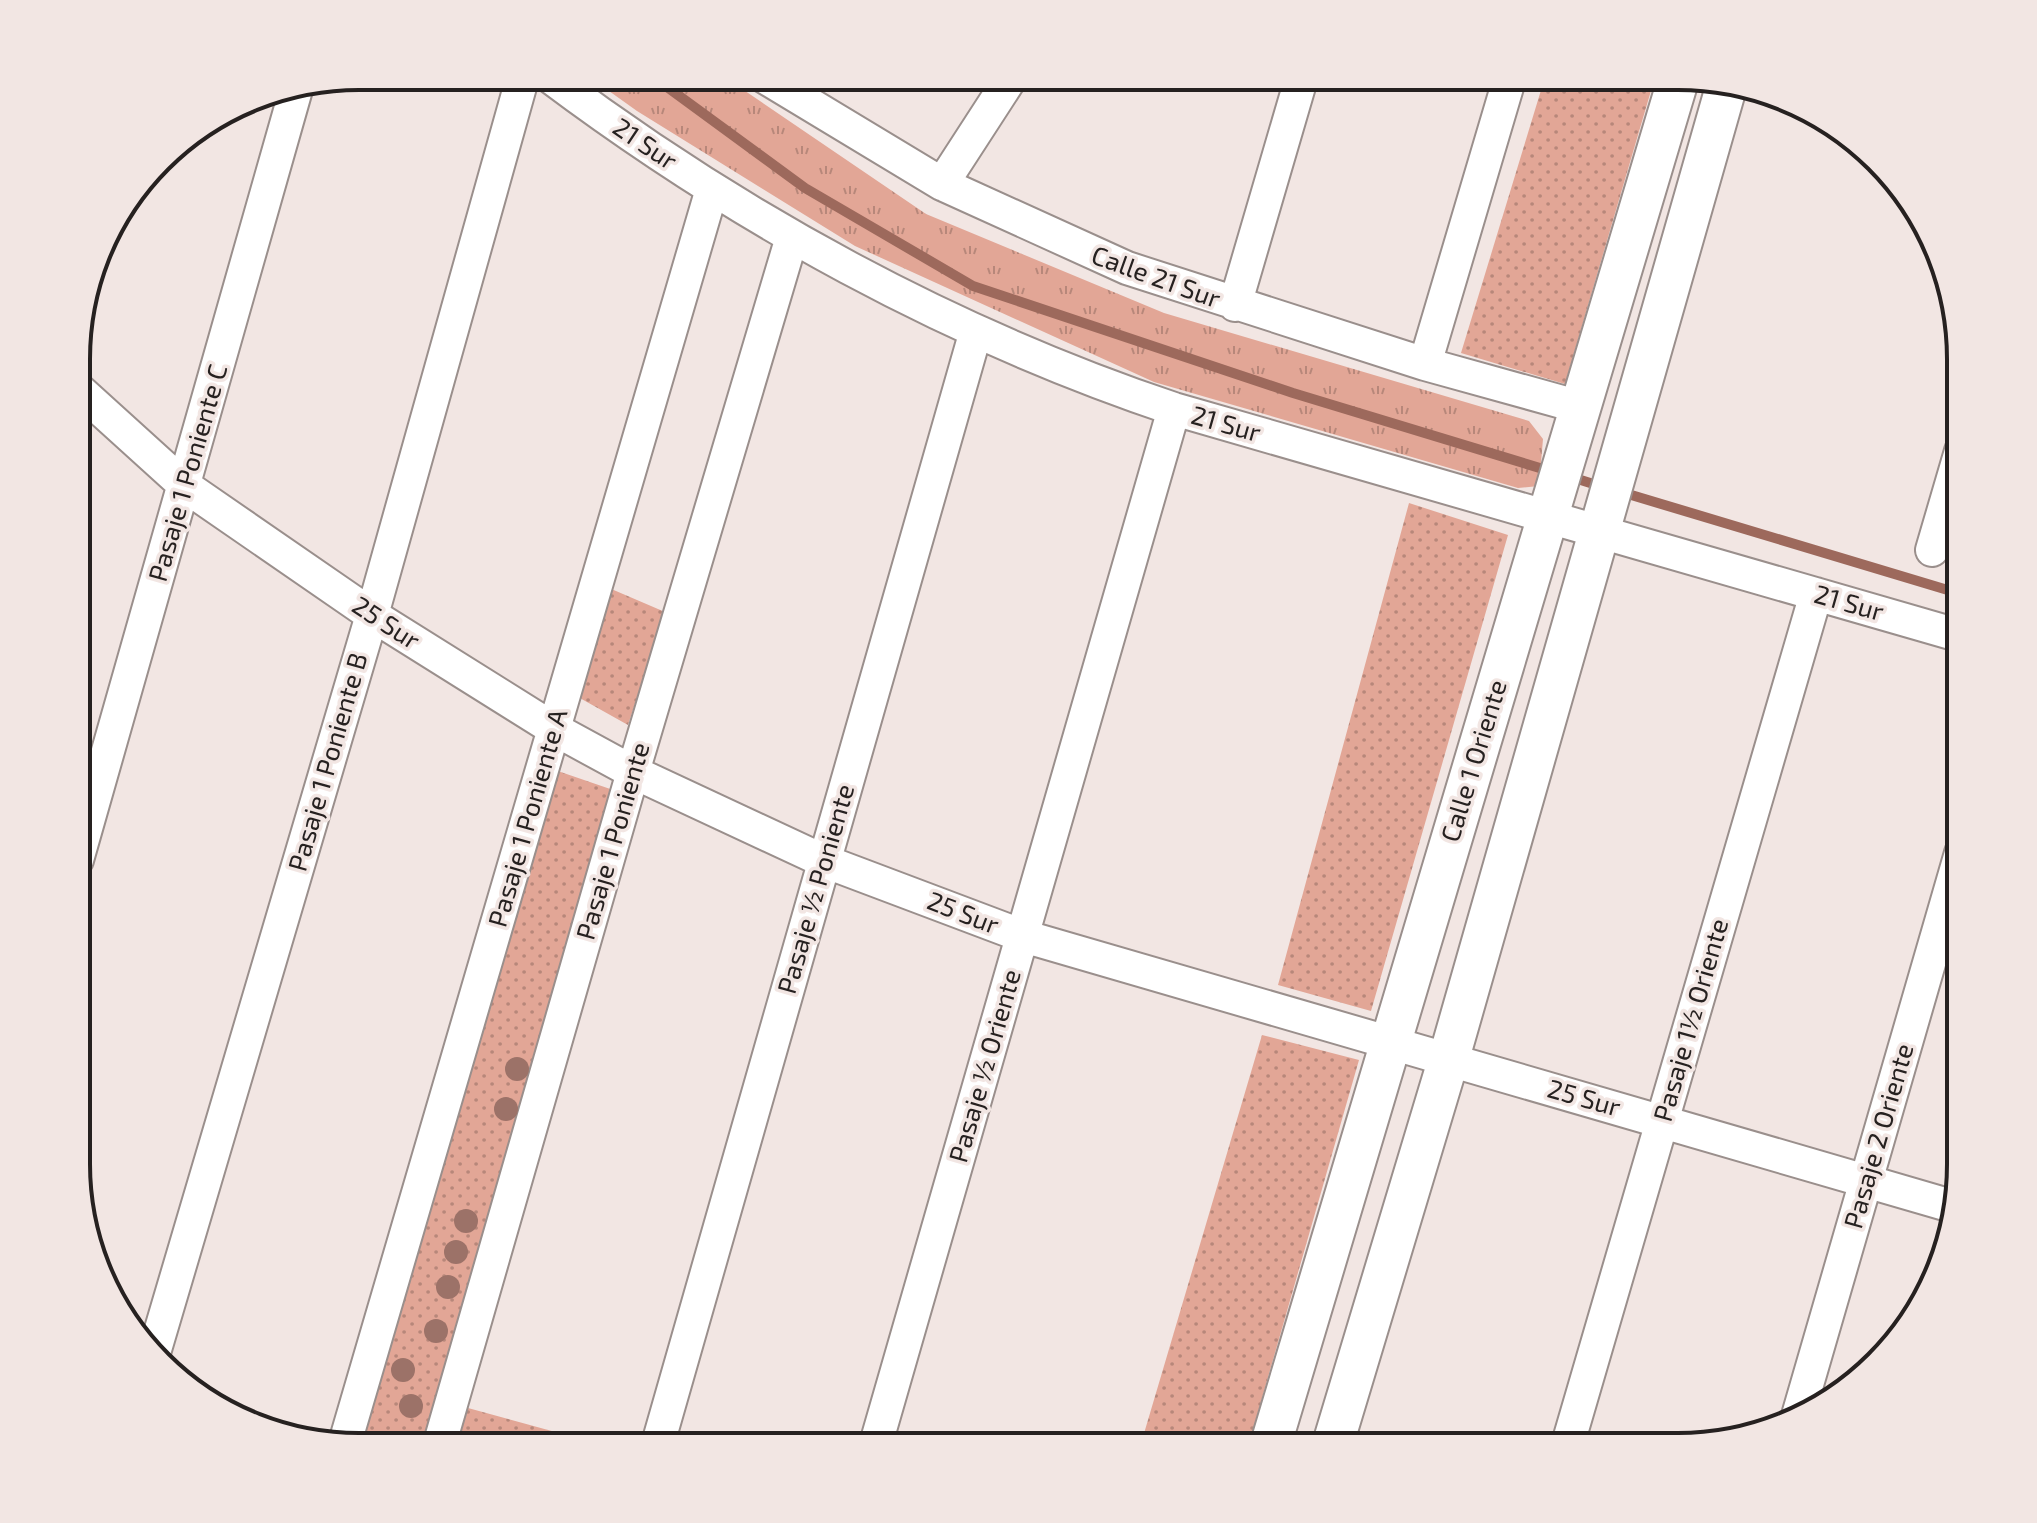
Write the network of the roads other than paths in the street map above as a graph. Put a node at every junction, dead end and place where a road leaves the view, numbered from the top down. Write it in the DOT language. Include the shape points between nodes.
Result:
graph roads {
  1 [pos="519,90"];
  2 [pos="569,90"];
  3 [pos="787,90"];
  4 [pos="1003,90"];
  5 [pos="1298,91"];
  6 [pos="1506,91"];
  7 [pos="1675,91"];
  8 [pos="1724,94"];
  9 [pos="294,98"];
  10 [pos="942,184"];
  11 [pos="712,189"];
  12 [pos="792,237"];
  13 [pos="1235,305"];
  14 [pos="976,331"];
  15 [pos="1425,364"];
  16 [pos="90,400"];
  17 [pos="1580,407"];
  18 [pos="1174,409"];
  19 [pos="185,486"];
  20 [pos="1555,488"];
  21 [pos="1946,502"];
  22 [pos="1606,503"];
  23 [pos="1932,550"];
  24 [pos="1816,594"];
  25 [pos="372,615"];
  26 [pos="1946,632"];
  27 [pos="554,729"];
  28 [pos="633,772"];
  29 [pos="91,813"];
  30 [pos="824,861"];
  31 [pos="1946,905"];
  32 [pos="1023,936"];
  33 [pos="1391,1041"];
  34 [pos="1449,1058"];
  35 [pos="1662,1121"];
  36 [pos="1866,1181"];
  37 [pos="1944,1204"];
  38 [pos="158,1341"];
  39 [pos="1802,1402"];
  40 [pos="348,1432"];
  41 [pos="443,1432"];
  42 [pos="661,1432"];
  43 [pos="879,1432"];
  44 [pos="1274,1433"];
  45 [pos="1336,1433"];
  46 [pos="1571,1433"];
  1 -- 25 [label="street, Pasaje 1 Poniente B"];
  2 -- 11 [label="street, 21 Sur"];
  3 -- 10 [label="street, Calle 21 Sur"];
  4 -- 10 [label="street"];
  5 -- 13 [label="street"];
  6 -- 15 [label="street"];
  7 -- 17 [label="street, Calle 1 Oriente"];
  8 -- 22 [label="street"];
  9 -- 19 [label="street, Pasaje 1 Poniente C"];
  10 -- 13 [label="street, Calle 21 Sur" via="1090,253"];
  11 -- 12 [label="street, 21 Sur"];
  11 -- 27 [label="street, Pasaje 1 Poniente A"];
  12 -- 14 [label="street, 21 Sur"];
  12 -- 28 [label="street, Pasaje 1 Poniente"];
  13 -- 15 [label="street, Calle 21 Sur"];
  14 -- 18 [label="street, 21 Sur" via="1094,382"];
  14 -- 30 [label="street, Pasaje ½ Poniente"];
  15 -- 17 [label="street, Calle 21 Sur"];
  16 -- 19 [label="street, 25 Sur"];
  17 -- 20 [label="street, Calle 1 Oriente"];
  18 -- 20 [label="street, 21 Sur"];
  18 -- 32 [label="street, Pasaje ½ Oriente"];
  19 -- 25 [label="street, 25 Sur"];
  19 -- 29 [label="street, Pasaje 1 Poniente C"];
  20 -- 22 [label="street, 21 Sur"];
  20 -- 33 [label="street, Calle 1 Oriente"];
  21 -- 23 [label="street"];
  22 -- 24 [label="street, 21 Sur"];
  22 -- 34 [label="street"];
  24 -- 26 [label="street, 21 Sur"];
  24 -- 35 [label="street, Pasaje 1½ Oriente"];
  25 -- 27 [label="street, 25 Sur"];
  25 -- 38 [label="street, Pasaje 1 Poniente B"];
  27 -- 28 [label="street, 25 Sur"];
  27 -- 40 [label="street, Pasaje 1 Poniente A"];
  28 -- 30 [label="street, 25 Sur"];
  28 -- 41 [label="street, Pasaje 1 Poniente"];
  30 -- 32 [label="street, 25 Sur"];
  30 -- 42 [label="street, Pasaje ½ Poniente"];
  31 -- 36 [label="street, Pasaje 2 Oriente"];
  32 -- 33 [label="street, 25 Sur"];
  32 -- 43 [label="street, Pasaje ½ Oriente"];
  33 -- 34 [label="street, 25 Sur"];
  33 -- 44 [label="street, Calle 1 Oriente"];
  34 -- 35 [label="street, 25 Sur"];
  34 -- 45 [label="street"];
  35 -- 36 [label="street, 25 Sur"];
  35 -- 46 [label="street, Pasaje 1½ Oriente"];
  36 -- 37 [label="street, 25 Sur"];
  36 -- 39 [label="street, Pasaje 2 Oriente"];
}
